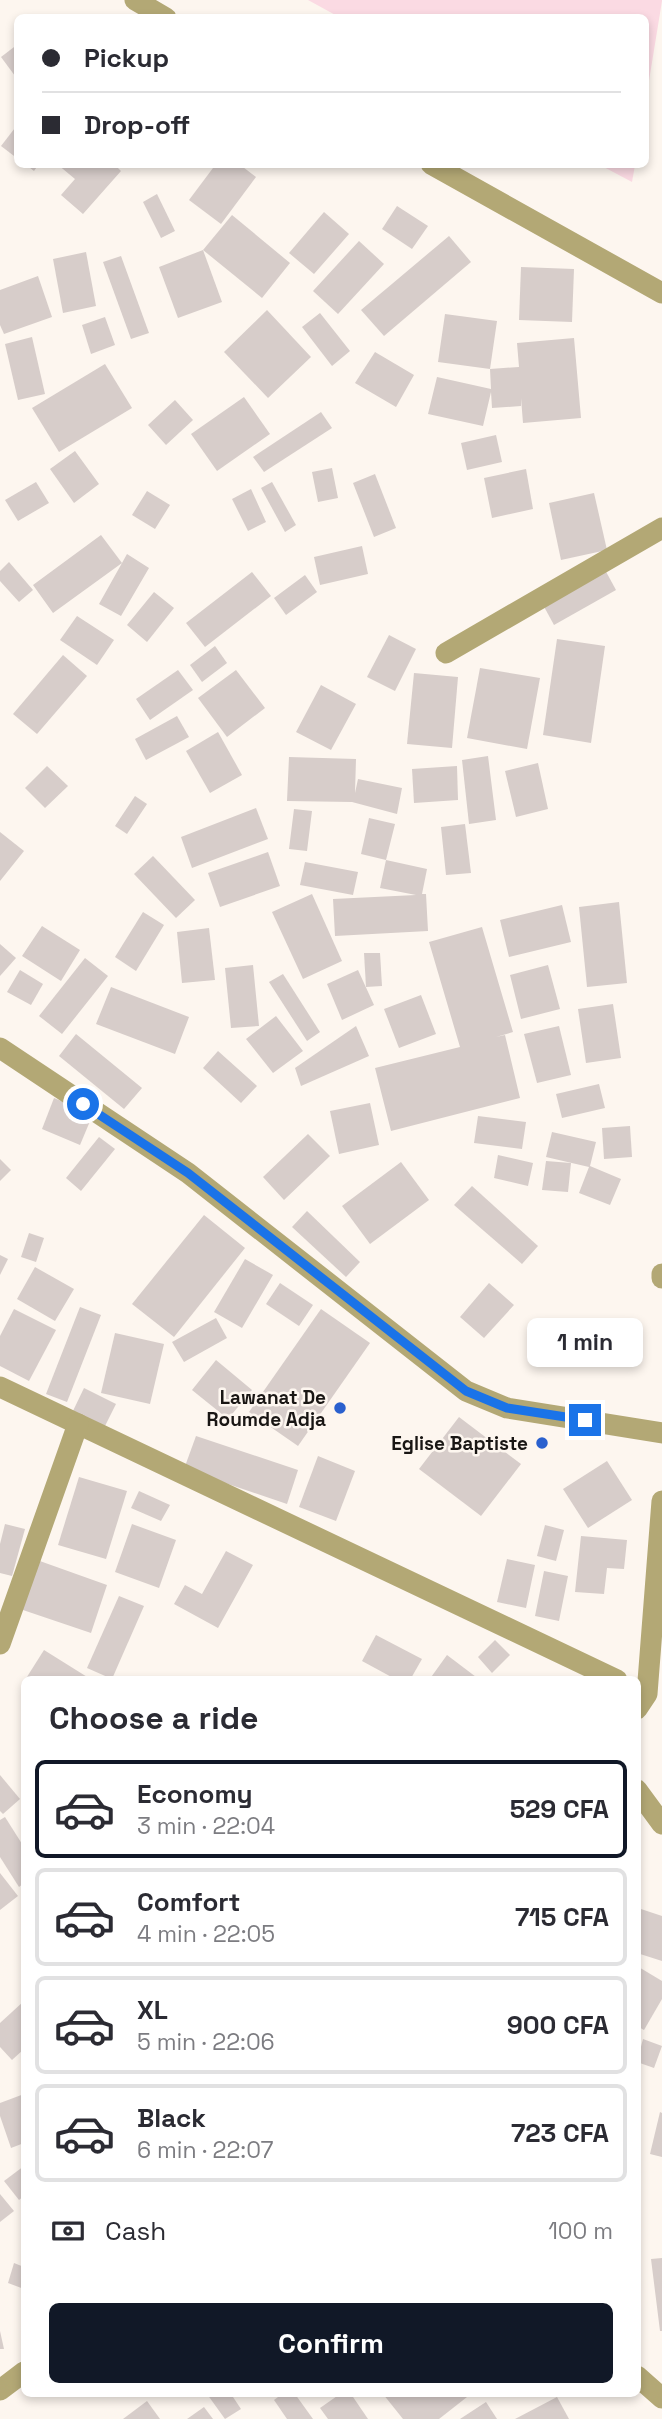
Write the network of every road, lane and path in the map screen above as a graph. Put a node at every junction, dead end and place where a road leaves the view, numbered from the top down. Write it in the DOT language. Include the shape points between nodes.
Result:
graph roads {
  1 [pos="135,0"];
  2 [pos="159,14"];
  3 [pos="438,168"];
  4 [pos="662,293"];
  5 [pos="662,528"];
  6 [pos="446,653"];
  7 [pos="0,1048"];
  8 [pos="0,1387"];
  9 [pos="78,1424"];
  10 [pos="662,1433"];
  11 [pos="662,1501"];
  12 [pos="0,1644"];
  13 [pos="609,1676"];
  14 [pos="646,1699"];
  15 [pos="641,1795"];
  16 [pos="662,1824"];
  17 [pos="21,2374"];
  18 [pos="641,2380"];
  19 [pos="0,2390"];
  20 [pos="662,2398"];
  1 -- 2 [label="street"];
  3 -- 4 [label="street"];
  5 -- 6 [label="street"];
  7 -- 10 [label="street" via="188,1173 466,1391 507,1408"];
  8 -- 9 [label="street"];
  9 -- 12 [label="street"];
  9 -- 13 [label="street"];
  11 -- 14 [label="street"];
  15 -- 16 [label="street"];
  17 -- 19 [label="street"];
  18 -- 20 [label="street"];
}
